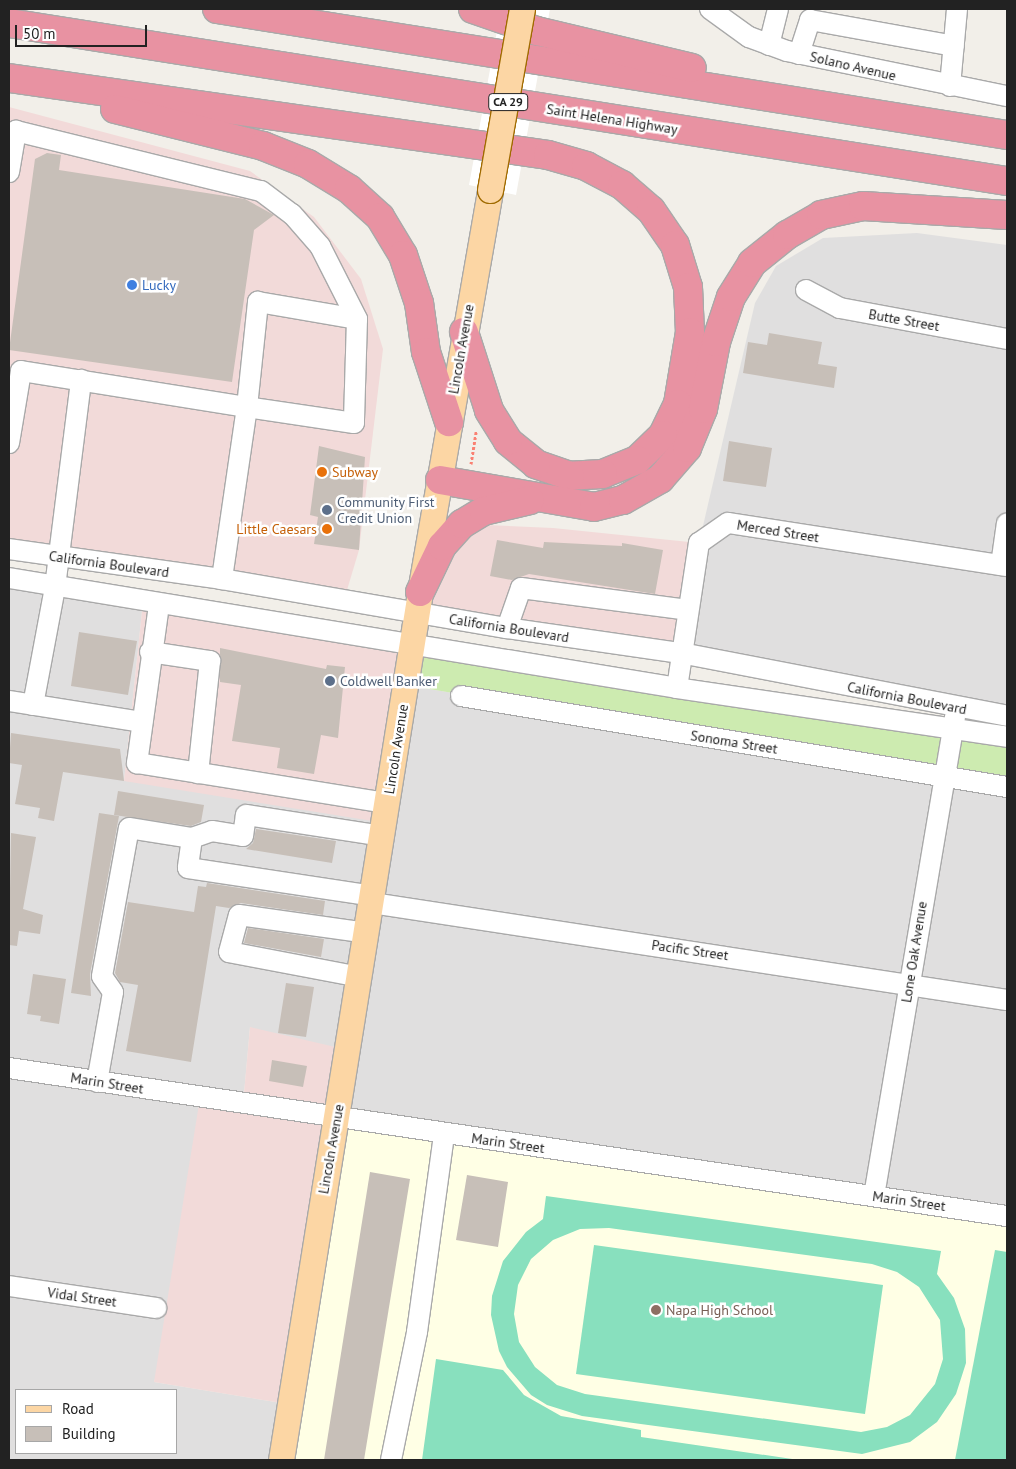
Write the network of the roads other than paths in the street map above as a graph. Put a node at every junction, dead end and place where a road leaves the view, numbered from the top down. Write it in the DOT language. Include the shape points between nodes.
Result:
graph roads {
  1 [pos="217,9"];
  2 [pos="473,9"];
  3 [pos="522,9"];
  4 [pos="710,9"];
  5 [pos="778,9"];
  6 [pos="957,9"];
  7 [pos="9,23"];
  8 [pos="769,44"];
  9 [pos="954,46"];
  10 [pos="799,54"];
  11 [pos="9,78"];
  12 [pos="9,84"];
  13 [pos="950,86"];
  14 [pos="1007,96"];
  15 [pos="996,133"];
  16 [pos="9,172"];
  17 [pos="1007,182"];
  18 [pos="1007,215"];
  19 [pos="806,290"];
  20 [pos="357,319"];
  21 [pos="464,332"];
  22 [pos="1007,339"];
  23 [pos="15,369"];
  24 [pos="81,380"];
  25 [pos="247,407"];
  26 [pos="449,422"];
  27 [pos="9,443"];
  28 [pos="440,480"];
  29 [pos="535,498"];
  30 [pos="1007,523"];
  31 [pos="9,549"];
  32 [pos="58,557"];
  33 [pos="1004,565"];
  34 [pos="9,578"];
  35 [pos="222,579"];
  36 [pos="55,587"];
  37 [pos="419,602"];
  38 [pos="159,605"];
  39 [pos="688,610"];
  40 [pos="507,628"];
  41 [pos="414,644"];
  42 [pos="150,652"];
  43 [pos="681,653"];
  44 [pos="677,688"];
  45 [pos="461,696"];
  46 [pos="9,701"];
  47 [pos="33,705"];
  48 [pos="956,708"];
  49 [pos="1007,716"];
  50 [pos="142,722"];
  51 [pos="953,728"];
  52 [pos="1007,737"];
  53 [pos="198,773"];
  54 [pos="943,776"];
  55 [pos="1007,787"];
  56 [pos="388,802"];
  57 [pos="383,836"];
  58 [pos="192,838"];
  59 [pos="373,900"];
  60 [pos="367,933"];
  61 [pos="360,977"];
  62 [pos="909,983"];
  63 [pos="1007,1000"];
  64 [pos="9,1068"];
  65 [pos="97,1082"];
  66 [pos="336,1119"];
  67 [pos="444,1134"];
  68 [pos="874,1196"];
  69 [pos="1007,1216"];
  70 [pos="9,1286"];
  71 [pos="156,1308"];
  72 [pos="281,1460"];
  73 [pos="391,1460"];
  1 -- 15 [label="highway"];
  2 -- 15 [label="highway" via="537,31 785,90"];
  3 -- 21 [label="main road, Lincoln Avenue, bridge"];
  4 -- 8 [label="street, Solano Avenue" via="749,37"];
  5 -- 8 [label="street"];
  6 -- 9 [label="street"];
  7 -- 17 [label="highway, Saint Helena Highway / CA 29"];
  8 -- 10 [label="street, Solano Avenue"];
  9 -- 10 [label="street" via="810,20"];
  9 -- 13 [label="street"];
  10 -- 13 [label="street, Solano Avenue"];
  11 -- 21 [label="highway" via="548,155 586,166 622,185 651,210 675,245 688,287 690,332 678,404 663,435 650,448 637,460 603,474 570,476 536,464 508,441 489,410"];
  12 -- 26 [label="highway" via="263,146 308,164 349,189 380,217 403,255 418,303 426,352"];
  13 -- 14 [label="street, Solano Avenue"];
  16 -- 20 [label="street" via="16,131 261,190 292,214 320,246"];
  18 -- 29 [label="highway" via="863,206 821,215 787,235 752,263 731,297 716,342 703,409 687,448 660,478 623,500 594,507"];
  19 -- 22 [label="street, Butte Street" via="840,308"];
  20 -- 25 [label="street" via="258,302"];
  20 -- 25 [label="street" via="354,422"];
  21 -- 26 [label="main road, Lincoln Avenue"];
  23 -- 24 [label="street"];
  23 -- 27 [label="street"];
  24 -- 25 [label="street"];
  24 -- 32 [label="street"];
  25 -- 35 [label="street"];
  26 -- 28 [label="main road, Lincoln Avenue"];
  28 -- 29 [label="highway"];
  28 -- 37 [label="main road, Lincoln Avenue"];
  29 -- 37 [label="highway" via="484,511 462,524 442,546"];
  30 -- 33 [label="street"];
  31 -- 32 [label="street, California Boulevard"];
  32 -- 35 [label="street, California Boulevard"];
  32 -- 36 [label="street"];
  33 -- 39 [label="street, Merced Street" via="728,523 699,543"];
  34 -- 36 [label="street, California Boulevard"];
  35 -- 37 [label="street, California Boulevard"];
  36 -- 38 [label="street, California Boulevard"];
  36 -- 47 [label="street"];
  37 -- 40 [label="street, California Boulevard"];
  37 -- 41 [label="main road, Lincoln Avenue"];
  38 -- 41 [label="street, California Boulevard"];
  38 -- 42 [label="street"];
  39 -- 40 [label="street" via="521,588"];
  39 -- 43 [label="street, Merced Street"];
  40 -- 43 [label="street, California Boulevard"];
  41 -- 44 [label="street, California Boulevard"];
  41 -- 56 [label="main road, Lincoln Avenue"];
  42 -- 50 [label="street"];
  42 -- 53 [label="street" via="210,661"];
  43 -- 44 [label="street, Merced Street"];
  43 -- 48 [label="street, California Boulevard"];
  44 -- 51 [label="street, California Boulevard"];
  45 -- 54 [label="street, Sonoma Street"];
  46 -- 47 [label="street"];
  47 -- 50 [label="street"];
  48 -- 49 [label="street, California Boulevard"];
  48 -- 51 [label="street, Lone Oak Avenue"];
  50 -- 53 [label="street" via="137,763"];
  51 -- 52 [label="street, California Boulevard"];
  51 -- 54 [label="street, Lone Oak Avenue"];
  53 -- 56 [label="street"];
  54 -- 55 [label="street, Sonoma Street"];
  54 -- 62 [label="street, Lone Oak Avenue"];
  56 -- 57 [label="main road, Lincoln Avenue"];
  57 -- 58 [label="street" via="246,815 243,836 212,831"];
  57 -- 59 [label="main road, Lincoln Avenue"];
  58 -- 59 [label="street, Pacific Street" via="188,868"];
  58 -- 65 [label="street" via="129,828 102,976 113,992"];
  59 -- 60 [label="main road, Lincoln Avenue"];
  59 -- 62 [label="street, Pacific Street"];
  60 -- 61 [label="main road, Lincoln Avenue"];
  60 -- 61 [label="street" via="238,915 229,952"];
  61 -- 66 [label="main road, Lincoln Avenue"];
  62 -- 63 [label="street, Pacific Street"];
  62 -- 68 [label="street, Lone Oak Avenue"];
  64 -- 65 [label="street, Marin Street"];
  65 -- 66 [label="street, Marin Street"];
  66 -- 67 [label="street, Marin Street"];
  66 -- 72 [label="main road, Lincoln Avenue"];
  67 -- 68 [label="street, Marin Street"];
  67 -- 73 [label="street" via="416,1332"];
  68 -- 69 [label="street, Marin Street"];
  70 -- 71 [label="street, Vidal Street"];
}
